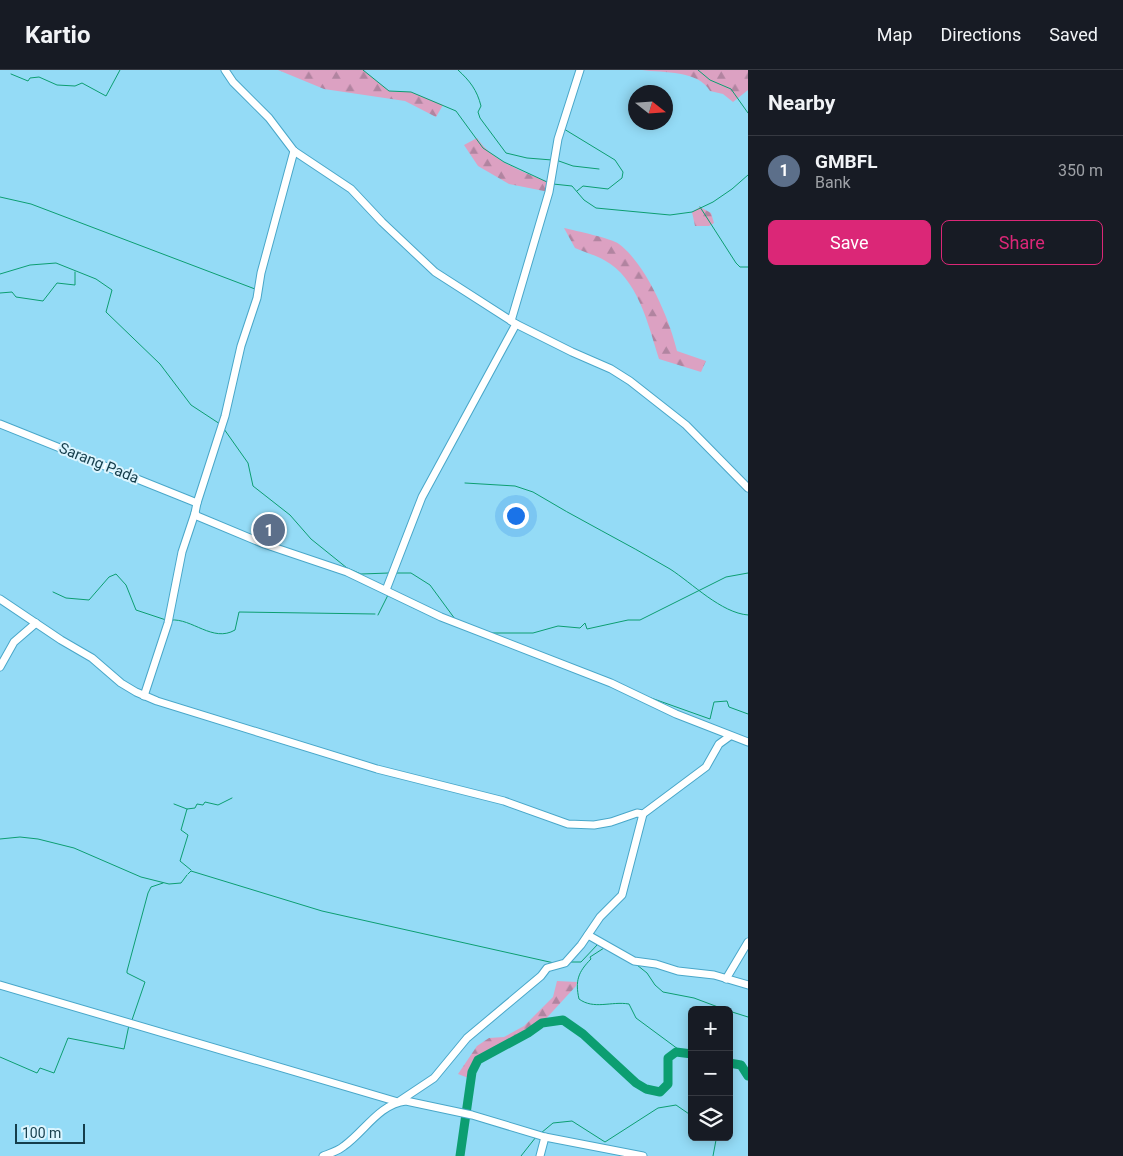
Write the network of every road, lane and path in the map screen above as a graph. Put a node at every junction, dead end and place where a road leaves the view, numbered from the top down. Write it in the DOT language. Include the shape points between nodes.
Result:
graph roads {
  1 [pos="225,70"];
  2 [pos="580,70"];
  3 [pos="294,151"];
  4 [pos="514,322"];
  5 [pos="0,424"];
  6 [pos="748,488"];
  7 [pos="197,503"];
  8 [pos="195,513"];
  9 [pos="386,590"];
  10 [pos="0,599"];
  11 [pos="36,623"];
  12 [pos="0,667"];
  13 [pos="144,696"];
  14 [pos="730,736"];
  15 [pos="748,742"];
  16 [pos="643,814"];
  17 [pos="588,935"];
  18 [pos="748,942"];
  19 [pos="726,979"];
  20 [pos="0,985"];
  21 [pos="748,985"];
  22 [pos="398,1102"];
  23 [pos="545,1138"];
  24 [pos="323,1156"];
  25 [pos="540,1156"];
  26 [pos="644,1156"];
  1 -- 3 [label="street"];
  2 -- 4 [label="street" via="558,138 548,198"];
  3 -- 4 [label="street" via="351,189 435,272"];
  3 -- 7 [label="street" via="225,416"];
  4 -- 6 [label="street" via="630,381 686,425"];
  4 -- 9 [label="street" via="422,498"];
  5 -- 7 [label="street, Sarang Pada"];
  7 -- 8 [label="street"];
  8 -- 9 [label="street" via="264,544 347,572"];
  8 -- 13 [label="street" via="182,552 168,623"];
  9 -- 14 [label="street" via="440,616 611,683"];
  10 -- 11 [label="street"];
  11 -- 12 [label="street" via="14,642"];
  11 -- 13 [label="street"];
  13 -- 16 [label="street" via="377,769 504,801 568,824 594,825 636,813"];
  14 -- 15 [label="street"];
  14 -- 16 [label="street" via="719,744 706,767"];
  16 -- 17 [label="street" via="622,895 600,917"];
  17 -- 19 [label="street" via="634,962"];
  17 -- 22 [label="street" via="565,963 547,968 467,1038 434,1078"];
  18 -- 19 [label="street"];
  19 -- 21 [label="street"];
  20 -- 22 [label="street"];
  22 -- 23 [label="street" via="472,1115"];
  22 -- 24 [label="street" via="376,1116 345,1146"];
  23 -- 25 [label="street"];
  23 -- 26 [label="street"];
}
